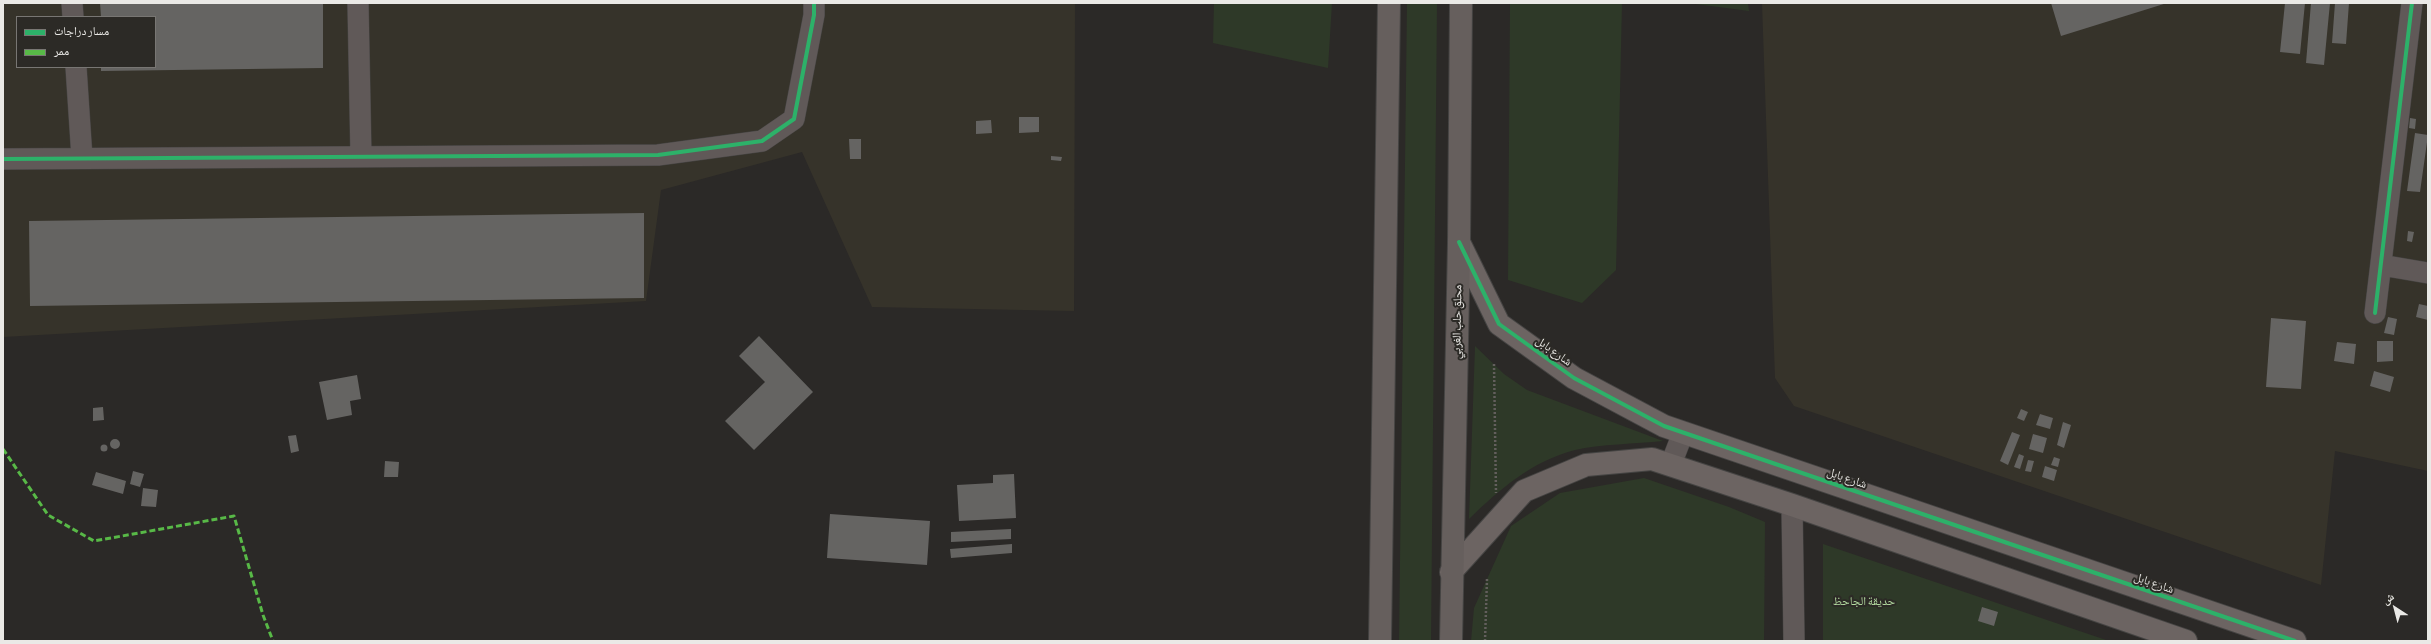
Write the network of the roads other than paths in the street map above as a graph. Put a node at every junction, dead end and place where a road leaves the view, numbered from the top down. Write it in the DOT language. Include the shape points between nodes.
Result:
graph roads {
  1 [pos="72,3"];
  2 [pos="358,3"];
  3 [pos="814,3"];
  4 [pos="1389,3"];
  5 [pos="1461,3"];
  6 [pos="2412,3"];
  7 [pos="73,16"];
  8 [pos="76,68"];
  9 [pos="361,157"];
  10 [pos="82,158"];
  11 [pos="3,159"];
  12 [pos="1460,242"];
  13 [pos="2381,265"];
  14 [pos="2428,272"];
  15 [pos="2375,313"];
  16 [pos="1682,433"];
  17 [pos="1671,464"];
  18 [pos="1792,505"];
  19 [pos="1451,572"];
  20 [pos="1380,641"];
  21 [pos="1451,641"];
  22 [pos="1794,641"];
  23 [pos="2186,641"];
  24 [pos="2295,641"];
  1 -- 7 [label="street"];
  2 -- 9 [label="street"];
  3 -- 9 [label="street" via="794,119 762,141 658,155"];
  4 -- 20 [label="highway"];
  5 -- 12 [label="highway, محلق حلب الغربي"];
  6 -- 13 [label="street"];
  8 -- 10 [label="street"];
  9 -- 10 [label="street"];
  10 -- 11 [label="street"];
  12 -- 16 [label="street, شارع بابل" via="1499,324 1574,378"];
  12 -- 19 [label="highway, محلق حلب الغربي"];
  13 -- 14 [label="street"];
  13 -- 15 [label="street"];
  16 -- 17 [label="street"];
  16 -- 24 [label="street, شارع بابل"];
  17 -- 18 [label="street"];
  17 -- 19 [label="street" via="1652,459 1586,465 1524,491"];
  18 -- 22 [label="street"];
  18 -- 23 [label="street"];
  19 -- 21 [label="highway, محلق حلب الغربي"];
}
